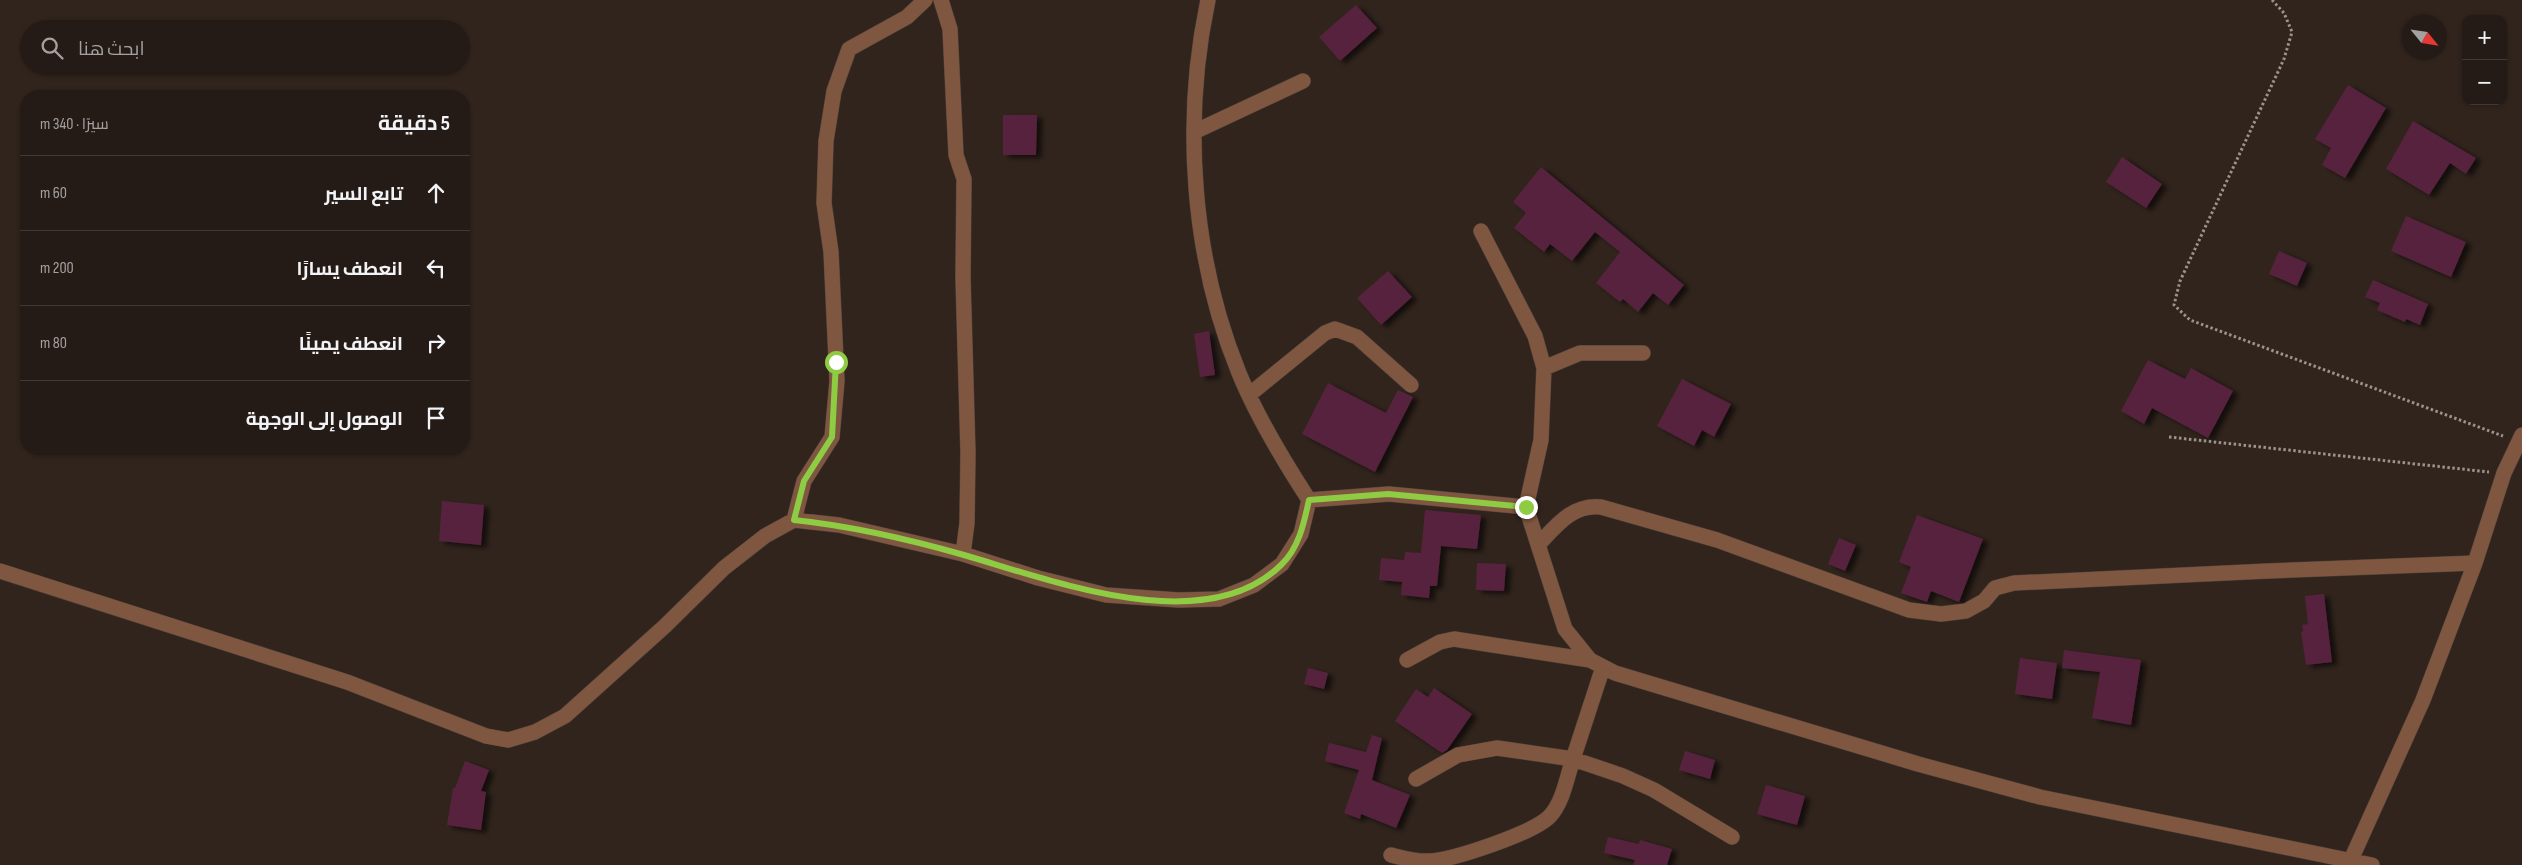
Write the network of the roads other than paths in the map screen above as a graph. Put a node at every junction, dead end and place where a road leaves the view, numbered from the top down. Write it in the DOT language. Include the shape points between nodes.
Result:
graph roads {
  1 [pos="925,0"];
  2 [pos="941,0"];
  3 [pos="1208,0"];
  4 [pos="1303,81"];
  5 [pos="1194,132"];
  6 [pos="1481,231"];
  7 [pos="1642,353"];
  8 [pos="1544,368"];
  9 [pos="1412,385"];
  10 [pos="1250,394"];
  11 [pos="2520,439"];
  12 [pos="1309,500"];
  13 [pos="1526,507"];
  14 [pos="794,520"];
  15 [pos="1538,545"];
  16 [pos="963,554"];
  17 [pos="2475,563"];
  18 [pos="0,571"];
  19 [pos="1407,660"];
  20 [pos="1597,663"];
  21 [pos="1573,759"];
  22 [pos="1416,779"];
  23 [pos="1732,837"];
  24 [pos="1391,855"];
  25 [pos="2350,862"];
  26 [pos="2372,865"];
  1 -- 14 [label="street" via="907,16 849,49 834,91 826,141 824,203 835,314 836,381 832,437 804,481"];
  2 -- 16 [label="street" via="950,29 956,155 964,180 968,453"];
  3 -- 5 [label="street" via="1194,96"];
  4 -- 5 [label="street"];
  5 -- 10 [label="street" via="1204,249 1221,324"];
  6 -- 8 [label="street" via="1535,336"];
  7 -- 8 [label="street" via="1580,353"];
  8 -- 13 [label="street" via="1541,440"];
  9 -- 10 [label="street" via="1357,337 1336,329 1325,333"];
  10 -- 12 [label="street"];
  11 -- 17 [label="street" via="2504,474"];
  12 -- 13 [label="street" via="1388,494"];
  12 -- 16 [label="street" via="1301,534 1282,564 1254,585 1219,599 1106,595"];
  13 -- 15 [label="street"];
  14 -- 16 [label="street" via="839,525"];
  14 -- 18 [label="street" via="765,536 724,568 666,626 565,716 535,732 508,740 486,736 347,682"];
  15 -- 17 [label="street" via="1572,512 1601,506 1717,540 1909,610 1940,614 1966,611 1984,601 1995,588 2014,584"];
  15 -- 20 [label="street" via="1565,630"];
  17 -- 25 [label="street" via="2422,700"];
  19 -- 20 [label="street" via="1440,642 1454,639"];
  20 -- 21 [label="street"];
  20 -- 25 [label="street" via="1634,679 2040,797"];
  21 -- 22 [label="street" via="1497,748 1458,755"];
  21 -- 23 [label="street" via="1654,790"];
  21 -- 24 [label="street" via="1557,806 1539,825 1440,860 1420,861"];
  25 -- 26 [label="street"];
}
